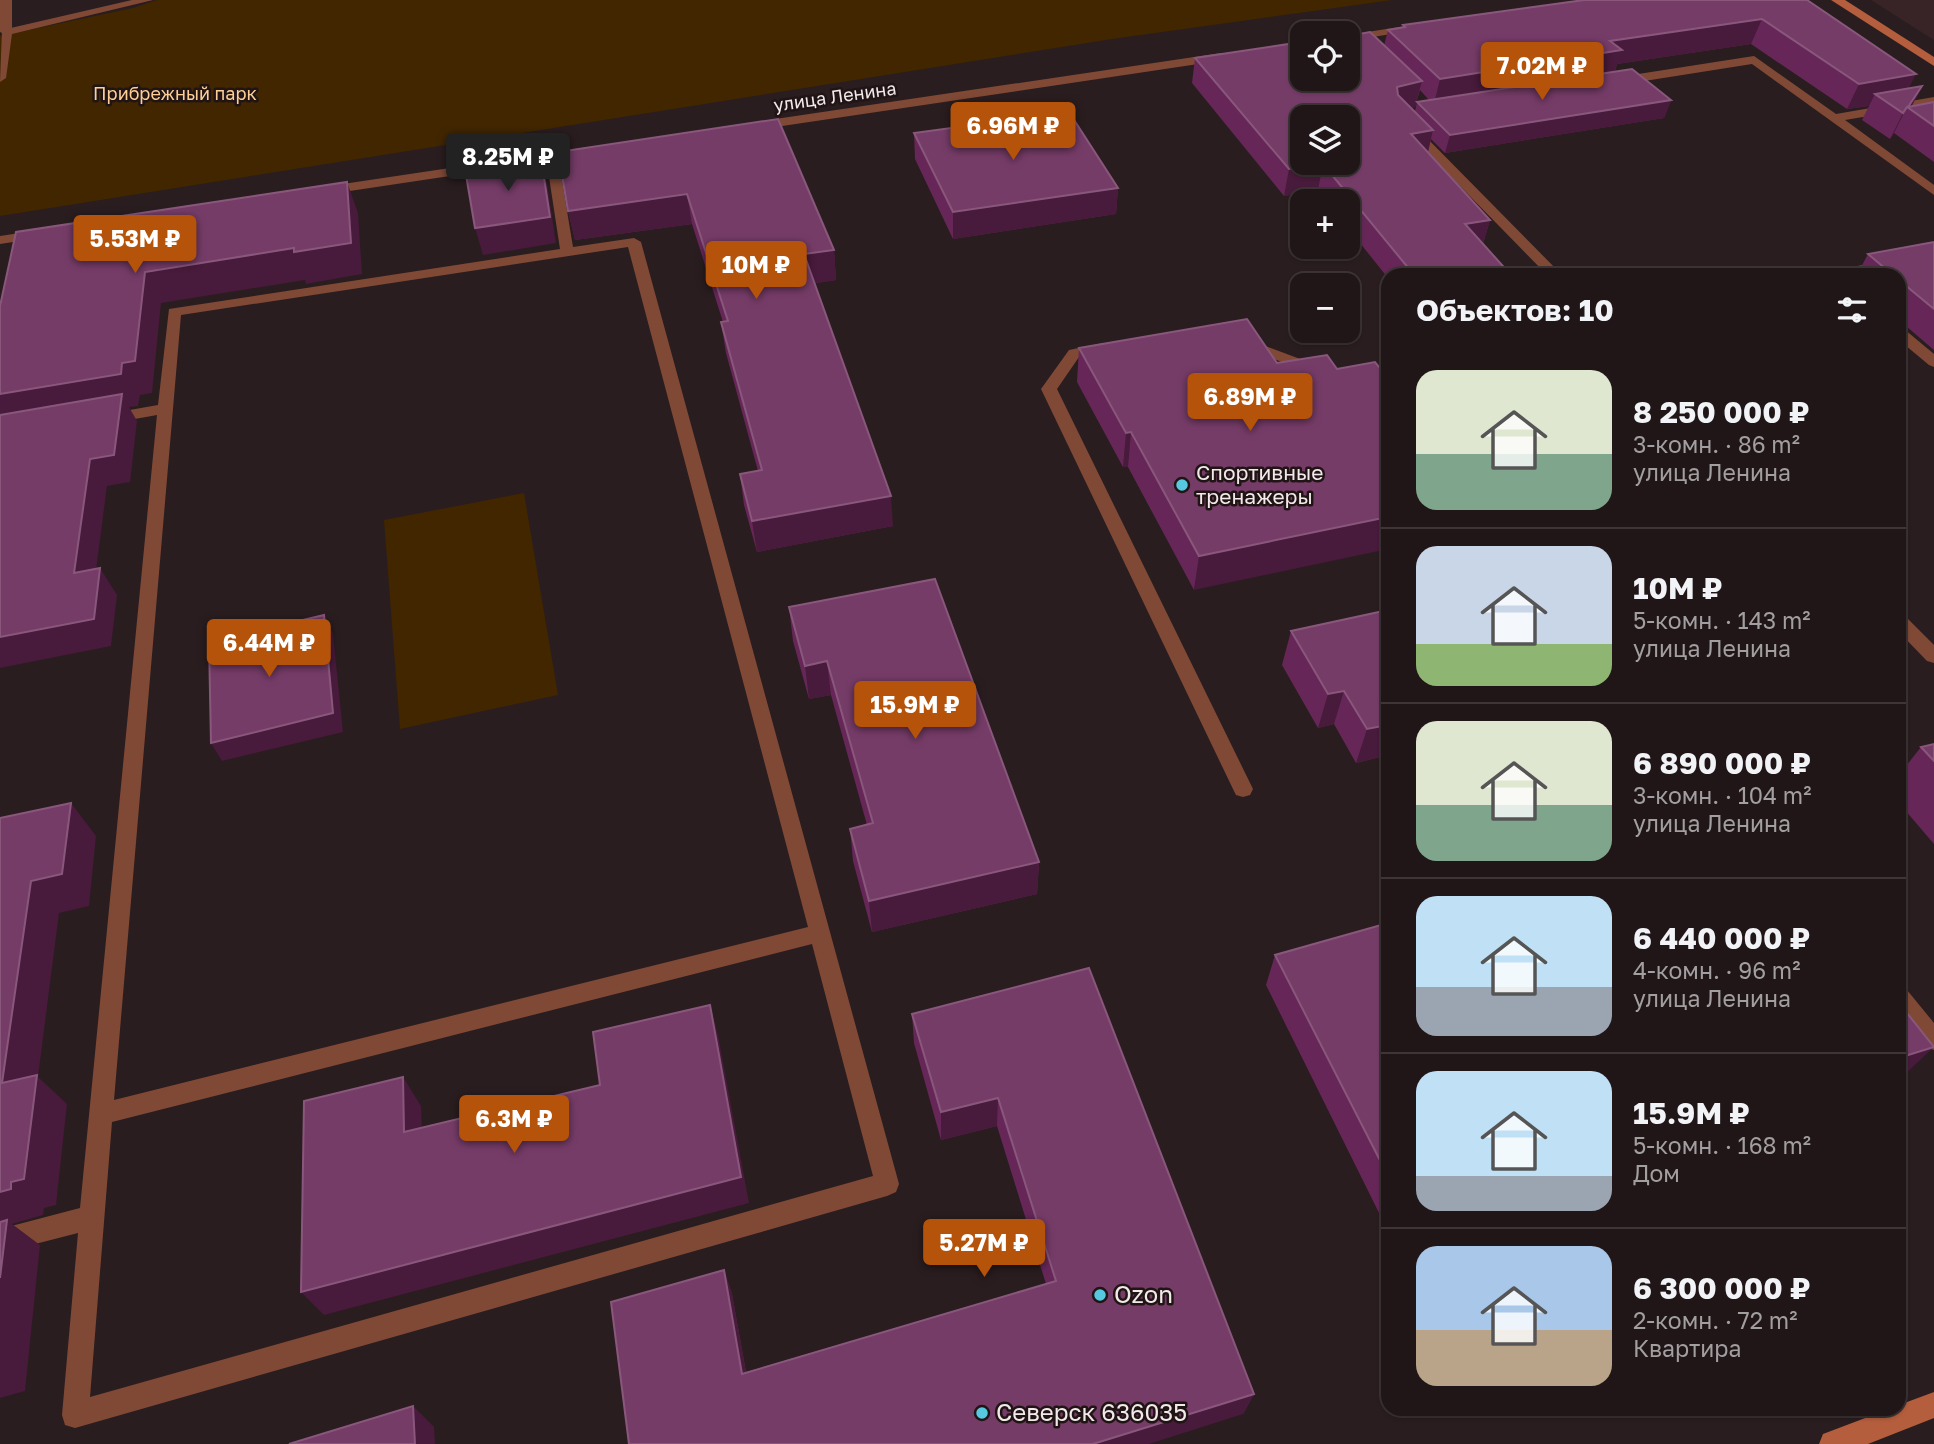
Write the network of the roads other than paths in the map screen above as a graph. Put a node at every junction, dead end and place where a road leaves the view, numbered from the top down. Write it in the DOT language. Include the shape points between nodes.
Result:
graph roads {
  1 [pos="6,0"];
  2 [pos="147,0"];
  3 [pos="1837,0"];
  4 [pos="1420,27"];
  5 [pos="6,32"];
  6 [pos="1360,39"];
  7 [pos="1234,55"];
  8 [pos="1934,62"];
  9 [pos="0,78"];
  10 [pos="1605,83"];
  11 [pos="1934,101"];
  12 [pos="1398,116"];
  13 [pos="1836,118"];
  14 [pos="743,128"];
  15 [pos="593,150"];
  16 [pos="552,157"];
  17 [pos="1934,191"];
  18 [pos="303,194"];
  19 [pos="55,232"];
  20 [pos="0,240"];
  21 [pos="567,252"];
  22 [pos="1934,255"];
  23 [pos="1548,268"];
  24 [pos="1868,268"];
  25 [pos="1906,338"];
  26 [pos="1234,339"];
  27 [pos="1115,346"];
  28 [pos="1934,362"];
  29 [pos="1324,373"];
  30 [pos="165,409"];
  31 [pos="96,421"];
  32 [pos="1906,628"];
  33 [pos="1933,654"];
  34 [pos="1244,789"];
  35 [pos="820,933"];
  36 [pos="1906,1006"];
  37 [pos="1934,1040"];
  38 [pos="101,1114"];
  39 [pos="92,1217"];
  40 [pos="0,1241"];
  41 [pos="1934,1405"];
  42 [pos="1906,1416"];
  43 [pos="1906,1416"];
  44 [pos="1833,1444"];
  1 -- 5 [label="street"];
  2 -- 5 [label="street"];
  3 -- 8 [label="main road"];
  4 -- 6 [label="street"];
  5 -- 9 [label="street"];
  7 -- 14 [label="street, улица Ленина"];
  10 -- 13 [label="street" via="1754,60"];
  11 -- 13 [label="street"];
  12 -- 23 [label="street"];
  13 -- 17 [label="street"];
  15 -- 16 [label="street"];
  16 -- 18 [label="street"];
  16 -- 21 [label="street"];
  19 -- 20 [label="street"];
  21 -- 30 [label="street" via="174,312"];
  21 -- 35 [label="street" via="634,242"];
  22 -- 24 [label="lane"];
  25 -- 28 [label="street"];
  26 -- 29 [label="street"];
  27 -- 34 [label="street" via="1074,353 1049,389"];
  30 -- 31 [label="street"];
  30 -- 38 [label="street"];
  32 -- 33 [label="street"];
  35 -- 38 [label="street"];
  35 -- 39 [label="street" via="887,1184 75,1415"];
  36 -- 37 [label="street"];
  38 -- 39 [label="street"];
  39 -- 40 [label="street"];
  41 -- 43 [label="main road"];
  42 -- 44 [label="main road"];
}
